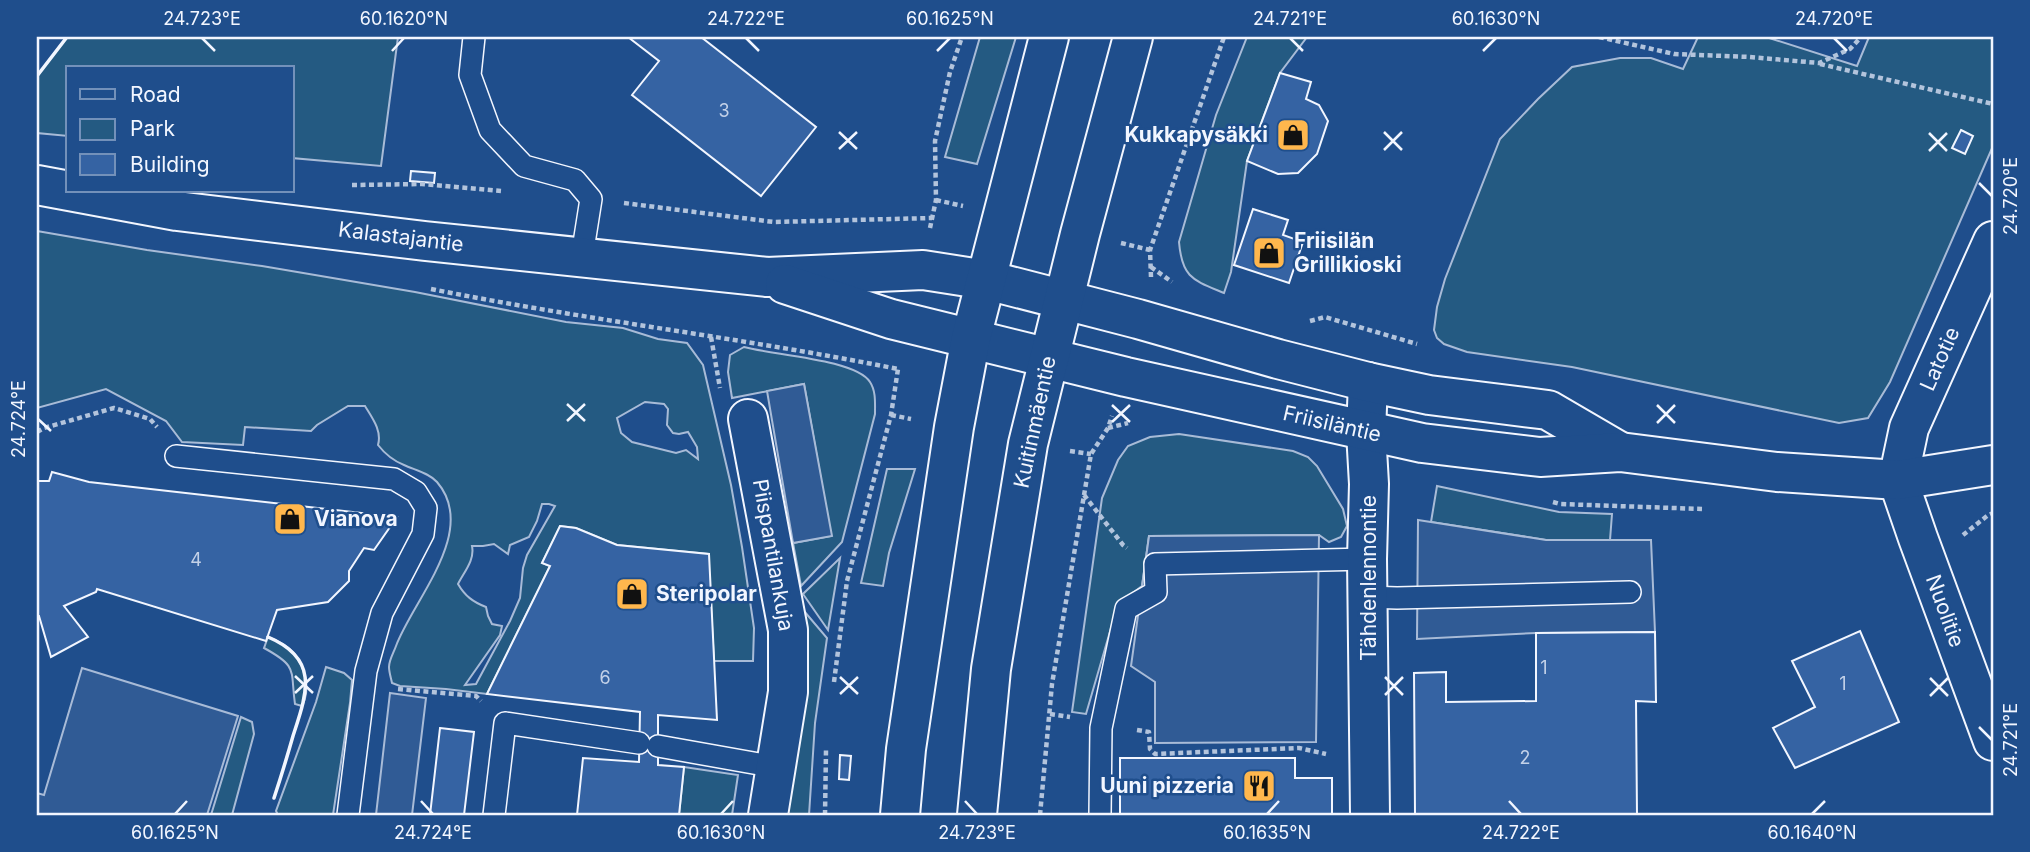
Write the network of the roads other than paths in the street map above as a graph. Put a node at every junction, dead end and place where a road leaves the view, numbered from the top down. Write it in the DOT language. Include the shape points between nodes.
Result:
graph roads {
  1 [pos="474,37"];
  2 [pos="1049,37"];
  3 [pos="1132,37"];
  4 [pos="37,185"];
  5 [pos="66,190"];
  6 [pos="75,192"];
  7 [pos="1993,241"];
  8 [pos="582,256"];
  9 [pos="766,277"];
  10 [pos="987,280"];
  11 [pos="1063,300"];
  12 [pos="971,338"];
  13 [pos="1049,358"];
  14 [pos="1368,382"];
  15 [pos="748,419"];
  16 [pos="1366,432"];
  17 [pos="1620,452"];
  18 [pos="176,456"];
  19 [pos="1993,465"];
  20 [pos="1898,480"];
  21 [pos="1367,559"];
  22 [pos="1630,592"];
  23 [pos="1367,597"];
  24 [pos="1993,741"];
  25 [pos="776,766"];
  26 [pos="348,815"];
  27 [pos="494,815"];
  28 [pos="768,815"];
  29 [pos="900,815"];
  30 [pos="977,815"];
  31 [pos="1100,815"];
  32 [pos="1370,815"];
  1 -- 8 [label="lane" via="470,75 490,130 524,166 575,180 591,199"];
  2 -- 10 [label="main road"];
  3 -- 11 [label="main road, Kuitinmäentie"];
  4 -- 5 [label="main road, Kalastajantie"];
  6 -- 8 [label="main road, Kalastajantie" via="177,211"];
  7 -- 20 [label="main road, Latotie" via="1909,428"];
  8 -- 9 [label="main road, Kalastajantie"];
  9 -- 10 [label="main road, Kalastajantie" via="923,270"];
  9 -- 12 [label="main road, Kalastajantie" via="891,319"];
  10 -- 11 [label="main road, Kalastajantie"];
  10 -- 12 [label="main road"];
  11 -- 13 [label="main road, Kuitinmäentie"];
  11 -- 14 [label="main road, Friisiläntie"];
  12 -- 13 [label="main road, Kalastajantie"];
  12 -- 29 [label="main road" via="908,735"];
  13 -- 16 [label="main road, Friisiläntie"];
  13 -- 30 [label="main road, Kuitinmäentie" via="1024,464 991,669"];
  14 -- 16 [label="main road, Tähdenlennontie"];
  14 -- 17 [label="main road, Friisiläntie" via="1429,395 1549,410"];
  15 -- 25 [label="main road, Piispantilankuja" via="788,630 788,692"];
  16 -- 17 [label="main road, Friisiläntie" via="1540,457"];
  16 -- 21 [label="main road, Tähdenlennontie"];
  17 -- 20 [label="main road, Friisiläntie" via="1777,472"];
  18 -- 26 [label="lane" via="394,479 416,492 426,508 423,534 382,613 366,671"];
  19 -- 20 [label="main road, Friisiläntie"];
  20 -- 24 [label="main road, Nuolitie"];
  21 -- 23 [label="main road, Tähdenlennontie"];
  21 -- 31 [label="lane" via="1155,564 1156,592 1126,608 1101,728"];
  22 -- 23 [label="lane"];
  23 -- 32 [label="main road, Tähdenlennontie"];
  25 -- 27 [label="lane" via="505,723"];
  25 -- 28 [label="main road, Piispantilankuja"];
}
